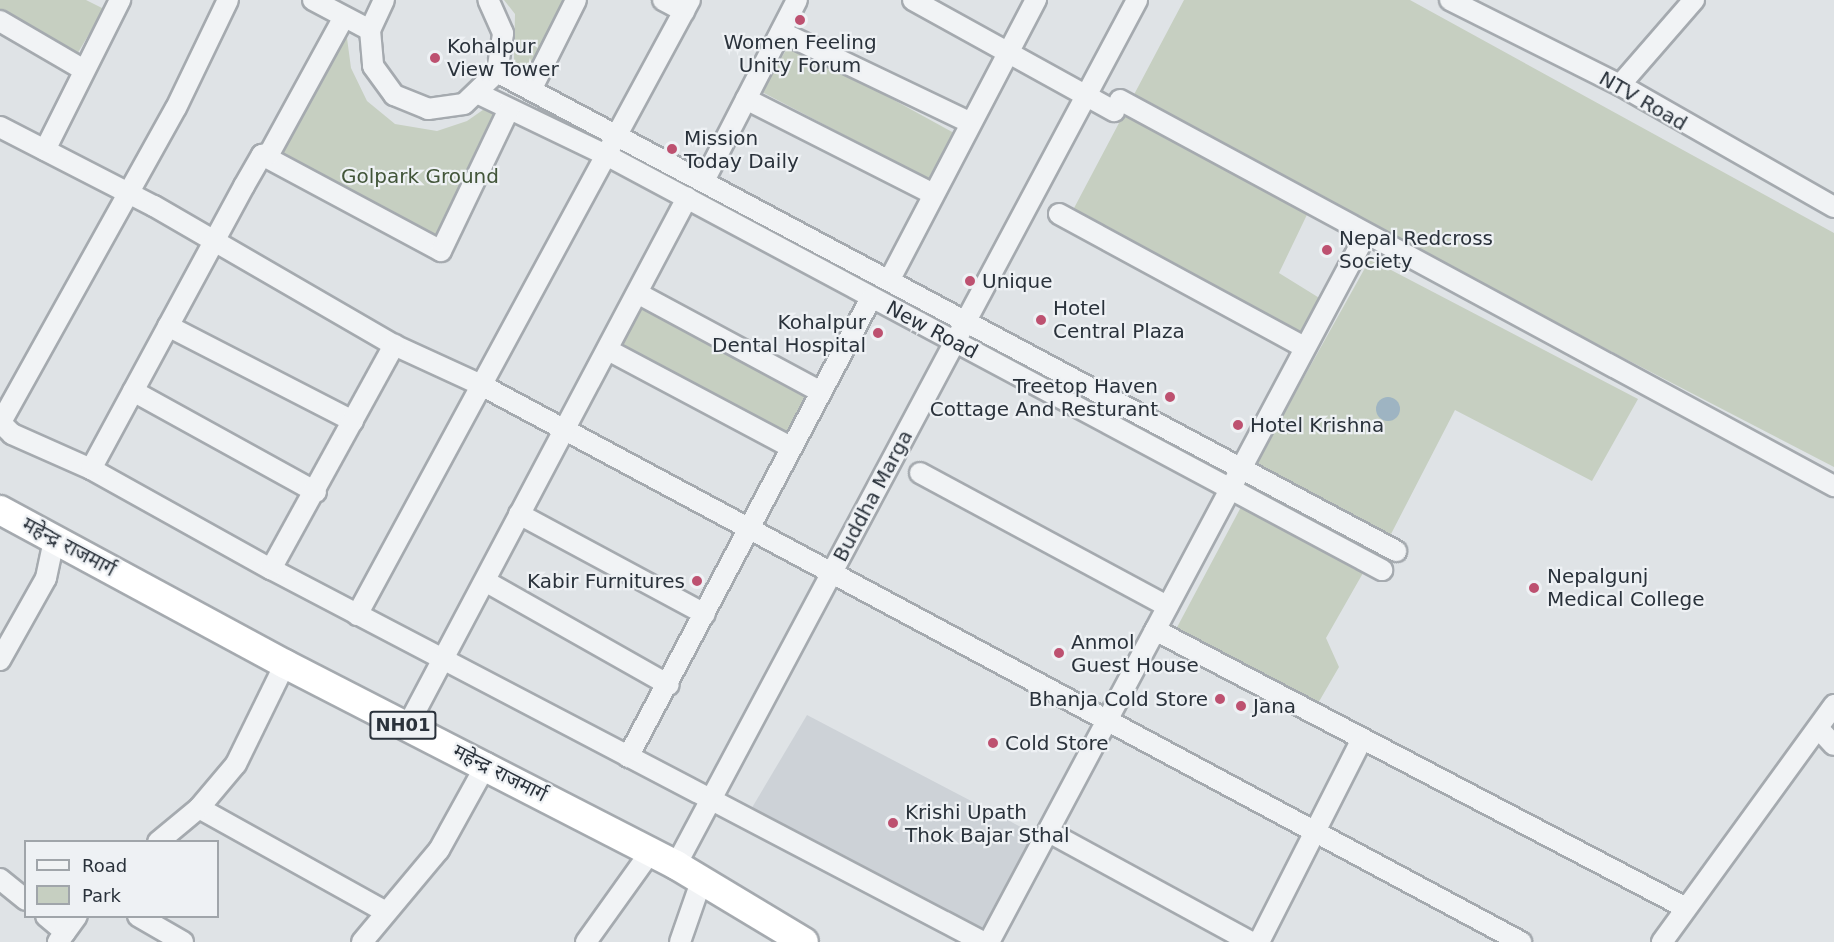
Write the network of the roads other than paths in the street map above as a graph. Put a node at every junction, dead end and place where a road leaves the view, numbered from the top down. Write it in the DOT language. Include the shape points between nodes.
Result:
graph roads {
  1 [pos="228,0"];
  2 [pos="313,0"];
  3 [pos="488,0"];
  4 [pos="576,0"];
  5 [pos="663,0"];
  6 [pos="797,0"];
  7 [pos="913,0"];
  8 [pos="1036,0"];
  9 [pos="1137,0"];
  10 [pos="1450,0"];
  11 [pos="1694,0"];
  12 [pos="116,1"];
  13 [pos="378,2"];
  14 [pos="687,6"];
  15 [pos="344,17"];
  16 [pos="0,21"];
  17 [pos="370,30"];
  18 [pos="782,32"];
  19 [pos="1009,55"];
  20 [pos="82,69"];
  21 [pos="497,72"];
  22 [pos="1620,85"];
  23 [pos="532,88"];
  24 [pos="479,94"];
  25 [pos="1087,97"];
  26 [pos="746,99"];
  27 [pos="509,109"];
  28 [pos="969,122"];
  29 [pos="0,127"];
  30 [pos="619,133"];
  31 [pos="45,150"];
  32 [pos="262,155"];
  33 [pos="608,156"];
  34 [pos="705,179"];
  35 [pos="128,194"];
  36 [pos="933,194"];
  37 [pos="687,198"];
  38 [pos="1834,207"];
  39 [pos="1059,214"];
  40 [pos="1365,236"];
  41 [pos="212,244"];
  42 [pos="891,277"];
  43 [pos="639,294"];
  44 [pos="871,298"];
  45 [pos="967,321"];
  46 [pos="168,326"];
  47 [pos="955,343"];
  48 [pos="394,345"];
  49 [pos="1304,347"];
  50 [pos="608,350"];
  51 [pos="483,386"];
  52 [pos="133,391"];
  53 [pos="821,392"];
  54 [pos="354,421"];
  55 [pos="1,422"];
  56 [pos="561,431"];
  57 [pos="792,448"];
  58 [pos="1240,469"];
  59 [pos="91,470"];
  60 [pos="920,473"];
  61 [pos="1834,486"];
  62 [pos="1228,490"];
  63 [pos="316,492"];
  64 [pos="0,510"];
  65 [pos="519,514"];
  66 [pos="749,531"];
  67 [pos="54,539"];
  68 [pos="1396,550"];
  69 [pos="271,569"];
  70 [pos="1382,570"];
  71 [pos="832,575"];
  72 [pos="485,581"];
  73 [pos="1167,606"];
  74 [pos="705,614"];
  75 [pos="357,615"];
  76 [pos="1155,630"];
  77 [pos="0,660"];
  78 [pos="442,660"];
  79 [pos="285,664"];
  80 [pos="669,684"];
  81 [pos="1834,705"];
  82 [pos="1106,724"];
  83 [pos="406,727"];
  84 [pos="1818,728"];
  85 [pos="1361,741"];
  86 [pos="1834,745"];
  87 [pos="628,757"];
  88 [pos="487,763"];
  89 [pos="710,801"];
  90 [pos="199,808"];
  91 [pos="1048,832"];
  92 [pos="1314,832"];
  93 [pos="160,840"];
  94 [pos="650,854"];
  95 [pos="676,864"];
  96 [pos="0,879"];
  97 [pos="702,879"];
  98 [pos="24,898"];
  99 [pos="1686,908"];
  100 [pos="386,912"];
  101 [pos="48,918"];
  102 [pos="76,918"];
  103 [pos="141,918"];
  104 [pos="62,937"];
  105 [pos="183,942"];
  106 [pos="362,942"];
  107 [pos="585,942"];
  108 [pos="680,942"];
  109 [pos="804,942"];
  110 [pos="983,942"];
  111 [pos="988,942"];
  112 [pos="1251,942"];
  113 [pos="1259,942"];
  114 [pos="1521,942"];
  115 [pos="1662,942"];
  1 -- 35 [label="street"];
  2 -- 15 [label="street"];
  3 -- 21 [label="street" via="502,33"];
  4 -- 23 [label="street"];
  5 -- 14 [label="street"];
  6 -- 18 [label="street"];
  7 -- 19 [label="street"];
  8 -- 19 [label="street"];
  9 -- 25 [label="street, Buddha Marga"];
  10 -- 22 [label="street, NTV Road"];
  11 -- 22 [label="street"];
  12 -- 20 [label="street"];
  13 -- 17 [label="street"];
  14 -- 30 [label="street"];
  15 -- 17 [label="street"];
  15 -- 32 [label="street" via="269,154"];
  16 -- 20 [label="street"];
  17 -- 24 [label="street" via="373,66 382,82 410,104 446,109"];
  18 -- 26 [label="street"];
  18 -- 28 [label="street"];
  19 -- 25 [label="street"];
  19 -- 28 [label="street"];
  20 -- 31 [label="street"];
  21 -- 23 [label="street, New Road"];
  21 -- 24 [label="street"];
  22 -- 38 [label="street, NTV Road"];
  23 -- 30 [label="street, New Road"];
  24 -- 27 [label="street, New Road"];
  25 -- 40 [label="street" via="1117,106"];
  25 -- 45 [label="street, Buddha Marga"];
  26 -- 34 [label="street"];
  26 -- 36 [label="street"];
  27 -- 32 [label="street" via="441,251"];
  27 -- 33 [label="street, New Road"];
  28 -- 36 [label="street"];
  29 -- 31 [label="street"];
  30 -- 33 [label="street"];
  30 -- 34 [label="street, New Road"];
  31 -- 35 [label="street"];
  32 -- 41 [label="street"];
  33 -- 37 [label="street, New Road"];
  33 -- 51 [label="street"];
  34 -- 42 [label="street, New Road"];
  35 -- 41 [label="street"];
  35 -- 55 [label="street"];
  36 -- 42 [label="street"];
  37 -- 43 [label="street"];
  37 -- 44 [label="street, New Road"];
  39 -- 49 [label="street"];
  40 -- 49 [label="street"];
  40 -- 61 [label="street"];
  41 -- 46 [label="street"];
  41 -- 48 [label="street"];
  42 -- 45 [label="street, New Road"];
  43 -- 50 [label="street"];
  43 -- 53 [label="street"];
  44 -- 47 [label="street, New Road"];
  44 -- 53 [label="street"];
  45 -- 47 [label="street, Buddha Marga"];
  45 -- 58 [label="street, New Road"];
  46 -- 52 [label="street"];
  46 -- 54 [label="street"];
  47 -- 62 [label="street, New Road"];
  47 -- 71 [label="street, Buddha Marga"];
  48 -- 51 [label="street"];
  48 -- 54 [label="street"];
  49 -- 58 [label="street"];
  50 -- 56 [label="street"];
  50 -- 57 [label="street"];
  51 -- 56 [label="street"];
  51 -- 75 [label="street"];
  52 -- 59 [label="street"];
  52 -- 63 [label="street"];
  53 -- 57 [label="street"];
  54 -- 63 [label="street"];
  55 -- 59 [label="street" via="12,434"];
  56 -- 65 [label="street"];
  56 -- 66 [label="street"];
  57 -- 66 [label="street"];
  58 -- 62 [label="street"];
  58 -- 68 [label="street, New Road"];
  59 -- 69 [label="street"];
  60 -- 73 [label="street"];
  62 -- 70 [label="street, New Road"];
  62 -- 73 [label="street"];
  63 -- 69 [label="street"];
  64 -- 67 [label="highway, महेन्द्र राजमार्ग / NH01"];
  65 -- 72 [label="street"];
  65 -- 74 [label="street"];
  66 -- 71 [label="street"];
  66 -- 74 [label="street"];
  67 -- 77 [label="street" via="46,578"];
  67 -- 79 [label="highway, महेन्द्र राजमार्ग / NH01"];
  69 -- 75 [label="street"];
  71 -- 82 [label="street"];
  71 -- 89 [label="street, Buddha Marga"];
  72 -- 78 [label="street"];
  72 -- 80 [label="street"];
  73 -- 76 [label="street"];
  74 -- 80 [label="street"];
  75 -- 78 [label="street"];
  76 -- 82 [label="street"];
  76 -- 85 [label="street"];
  78 -- 83 [label="street"];
  78 -- 87 [label="street"];
  79 -- 83 [label="highway, महेन्द्र राजमार्ग / NH01"];
  79 -- 90 [label="street" via="236,764"];
  80 -- 87 [label="street"];
  81 -- 84 [label="street"];
  82 -- 91 [label="street"];
  82 -- 92 [label="street"];
  83 -- 88 [label="highway, महेन्द्र राजमार्ग / NH01"];
  84 -- 86 [label="street"];
  84 -- 99 [label="street"];
  85 -- 92 [label="street"];
  85 -- 99 [label="street"];
  87 -- 89 [label="street"];
  88 -- 94 [label="highway, महेन्द्र राजमार्ग / NH01"];
  88 -- 100 [label="street" via="439,850"];
  89 -- 95 [label="street, Buddha Marga"];
  89 -- 110 [label="street"];
  90 -- 93 [label="street"];
  90 -- 100 [label="street"];
  91 -- 111 [label="street"];
  91 -- 112 [label="street"];
  92 -- 113 [label="street"];
  92 -- 114 [label="street"];
  94 -- 95 [label="highway, महेन्द्र राजमार्ग / NH01"];
  94 -- 107 [label="street"];
  95 -- 97 [label="highway, महेन्द्र राजमार्ग / NH01"];
  96 -- 98 [label="street"];
  97 -- 108 [label="street"];
  97 -- 109 [label="highway, महेन्द्र राजमार्ग / NH01"];
  99 -- 115 [label="street"];
  100 -- 106 [label="street"];
  101 -- 104 [label="street"];
  102 -- 104 [label="street"];
  103 -- 105 [label="street"];
}
